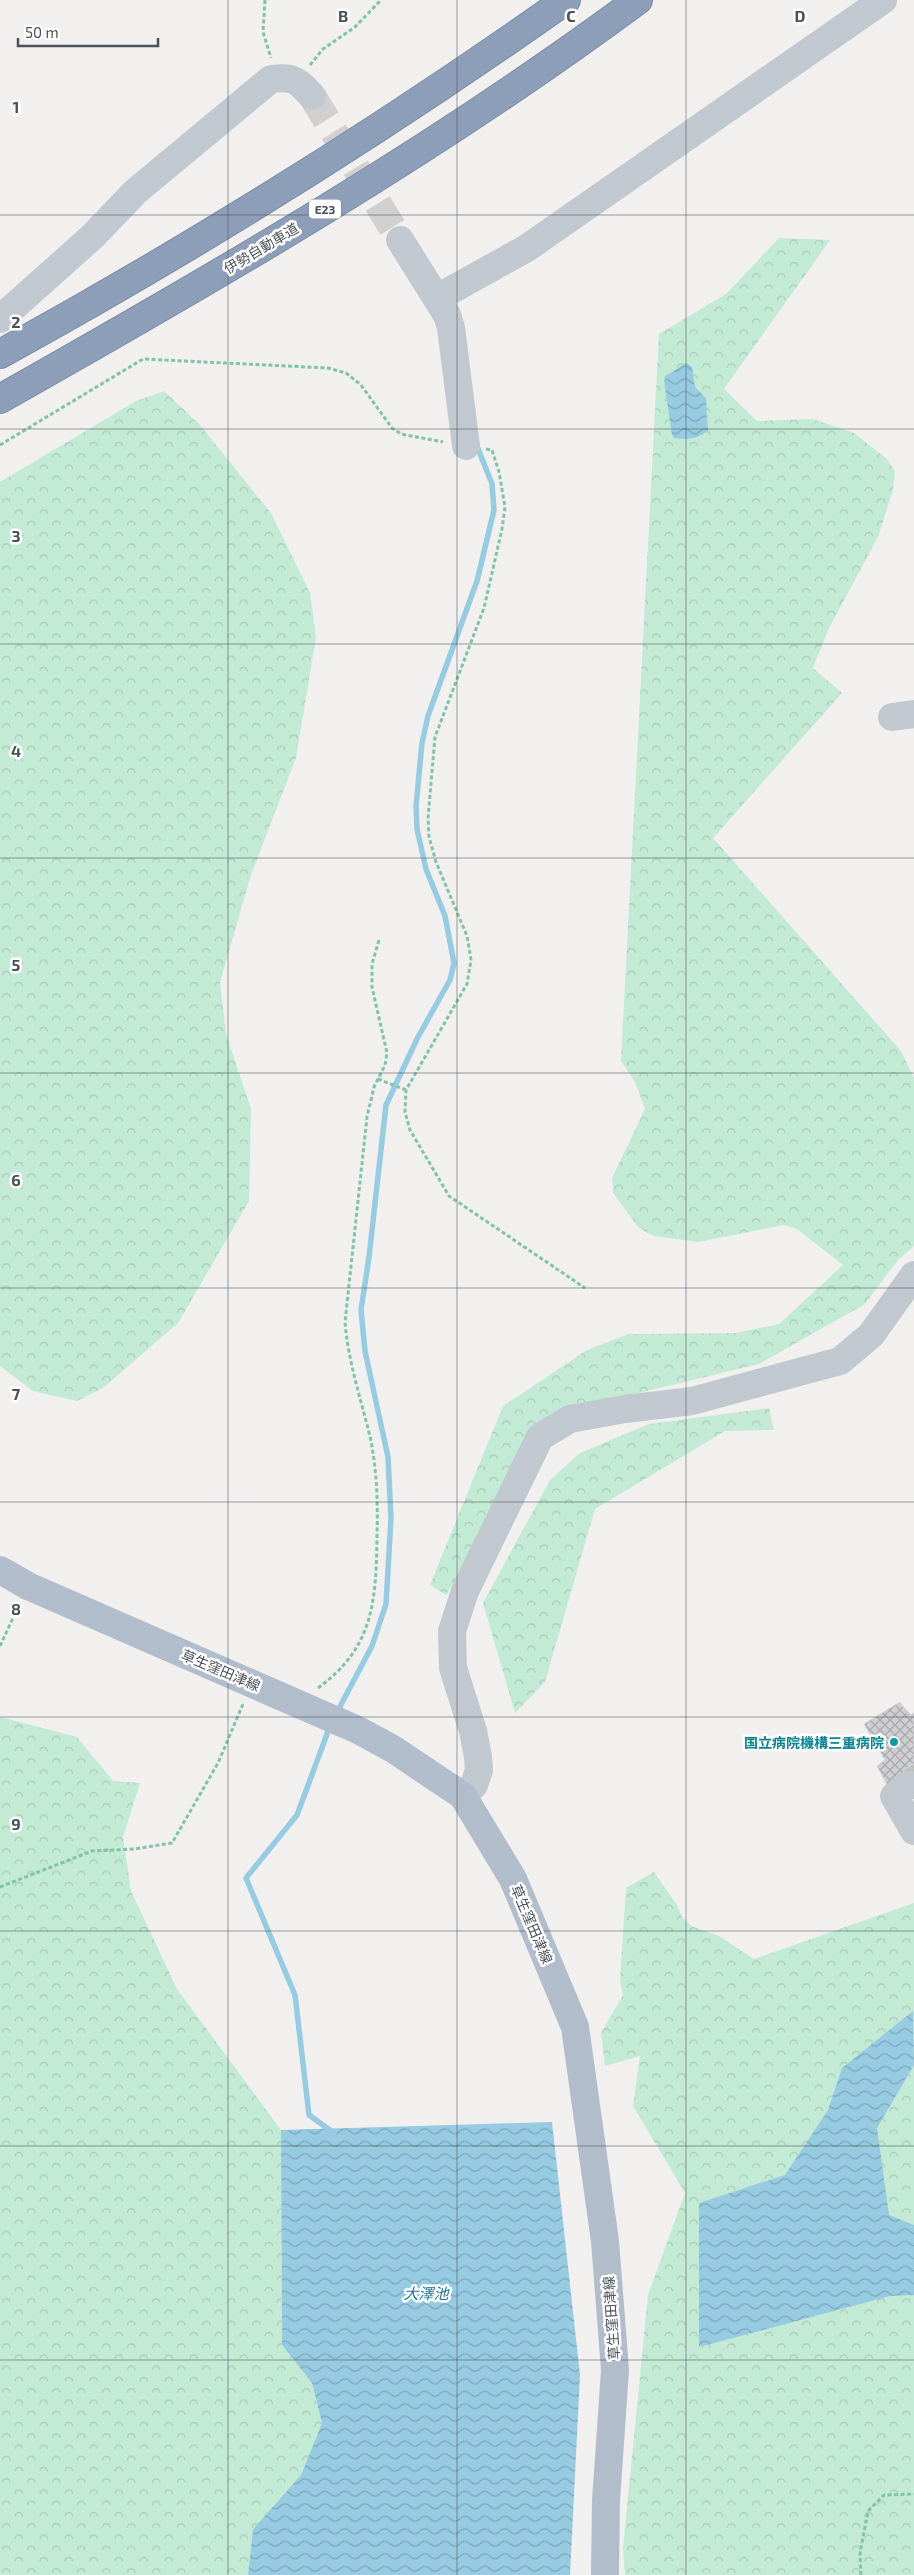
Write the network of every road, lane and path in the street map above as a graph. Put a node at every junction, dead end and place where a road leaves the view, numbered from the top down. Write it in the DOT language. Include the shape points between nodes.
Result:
graph roads {
  1 [pos="265,0"];
  2 [pos="381,0"];
  3 [pos="566,0"];
  4 [pos="638,0"];
  5 [pos="883,0"];
  6 [pos="296,85"];
  7 [pos="400,240"];
  8 [pos="437,298"];
  9 [pos="0,319"];
  10 [pos="0,354"];
  11 [pos="0,399"];
  12 [pos="0,444"];
  13 [pos="478,448"];
  14 [pos="379,940"];
  15 [pos="378,1079"];
  16 [pos="406,1090"];
  17 [pos="914,1275"];
  18 [pos="585,1288"];
  19 [pos="0,1570"];
  20 [pos="28,1586"];
  21 [pos="0,1646"];
  22 [pos="252,1683"];
  23 [pos="325,1715"];
  24 [pos="914,1785"];
  25 [pos="463,1796"];
  26 [pos="914,1831"];
  27 [pos="0,1887"];
  28 [pos="914,2494"];
  29 [pos="605,2575"];
  30 [pos="861,2575"];
  1 -- 6 [label="path" via="264,41"];
  2 -- 6 [label="path" via="355,27 323,49"];
  3 -- 10 [label="highway" via="463,73 226,223"];
  4 -- 11 [label="highway, 伊勢自動車道 / E23" via="359,188 218,274"];
  5 -- 8 [label="street" via="527,248"];
  6 -- 9 [label="street" via="270,79 135,192 93,236"];
  7 -- 8 [label="street"];
  8 -- 13 [label="street" via="451,328"];
  12 -- 13 [label="path" via="143,359 328,368 346,373 361,386 392,428 401,434"];
  13 -- 16 [label="path" via="499,472 504,500 502,529 484,608 435,736 428,818 436,862 467,936 471,960 467,984"];
  14 -- 15 [label="path" via="372,964 372,987 387,1053"];
  15 -- 16 [label="path"];
  15 -- 23 [label="path" via="367,1117 345,1322 346,1341 371,1443 376,1478 375,1598 364,1633 352,1656 334,1677 316,1690"];
  16 -- 18 [label="path" via="405,1112 410,1130 449,1196"];
  17 -- 25 [label="street" via="871,1335 840,1361 692,1401 570,1419 540,1437 465,1591 452,1631 453,1668 473,1731 479,1770 474,1785"];
  19 -- 20 [label="main road, 草生窪田津線"];
  20 -- 21 [label="path"];
  20 -- 22 [label="main road, 草生窪田津線"];
  22 -- 23 [label="main road, 草生窪田津線"];
  22 -- 27 [label="path" via="218,1763 172,1843 92,1851"];
  23 -- 25 [label="main road, 草生窪田津線" via="394,1749"];
  24 -- 26 [label="street" via="905,1786 894,1796"];
  25 -- 29 [label="main road, 草生窪田津線" via="513,1879 575,2027 605,2241 615,2370 606,2501"];
  28 -- 30 [label="path" via="884,2495 868,2511 860,2553"];
}
